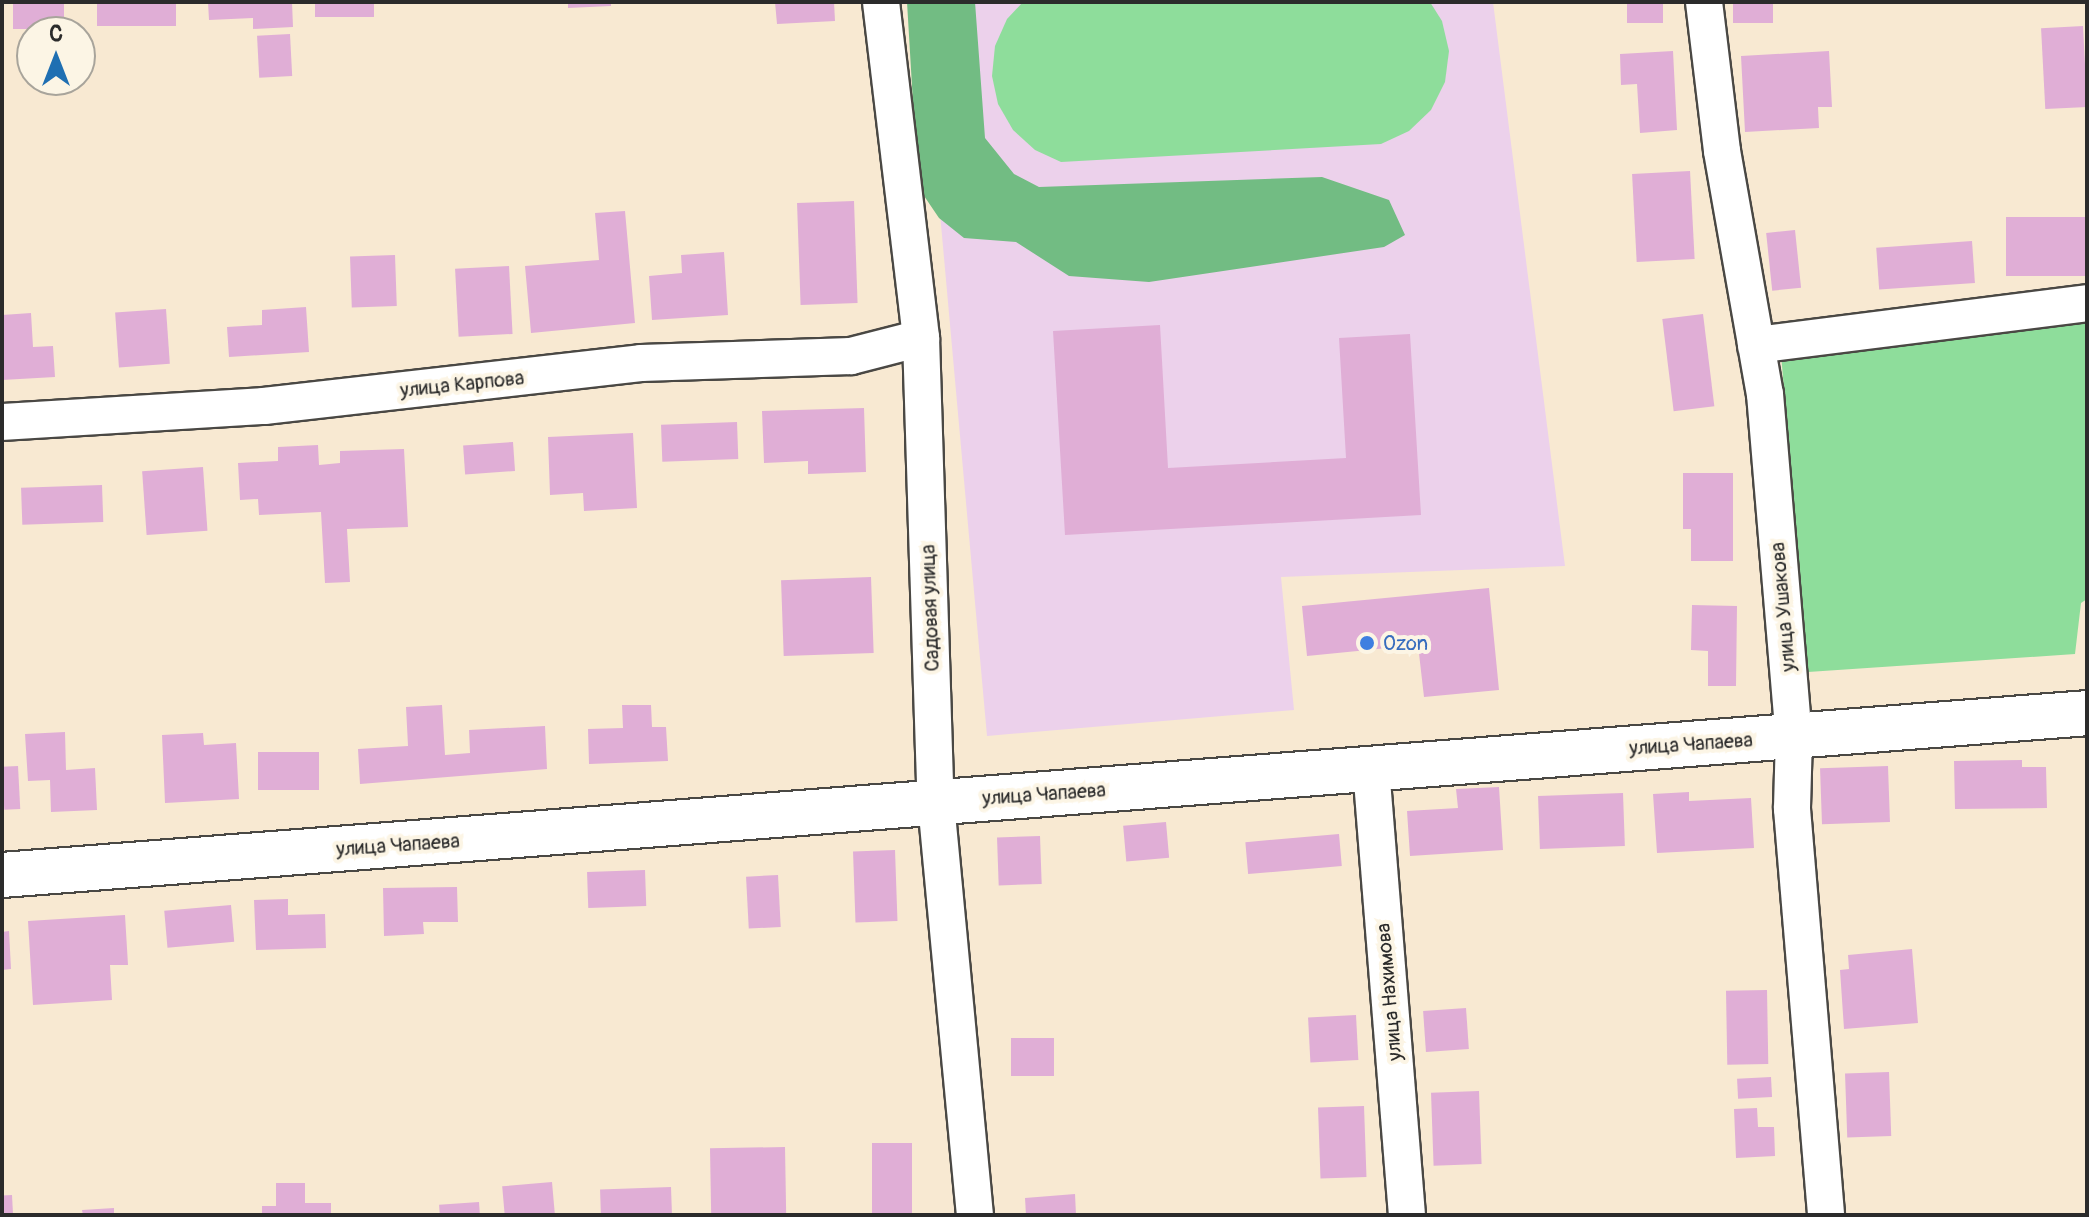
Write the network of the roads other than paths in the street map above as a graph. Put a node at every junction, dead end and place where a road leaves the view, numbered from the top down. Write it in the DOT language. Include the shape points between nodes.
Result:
graph roads {
  1 [pos="881,2"];
  2 [pos="1704,2"];
  3 [pos="2087,303"];
  4 [pos="921,338"];
  5 [pos="1756,345"];
  6 [pos="2,422"];
  7 [pos="2087,713"];
  8 [pos="1794,736"];
  9 [pos="1371,768"];
  10 [pos="936,803"];
  11 [pos="2,875"];
  12 [pos="975,1215"];
  13 [pos="1407,1215"];
  14 [pos="1826,1215"];
  1 -- 4 [label="street, Садовая улица"];
  2 -- 5 [label="street, улица Ушакова" via="1722,151"];
  3 -- 5 [label="street"];
  4 -- 6 [label="street, улица Карпова" via="851,356 641,363 264,406"];
  4 -- 10 [label="street, Садовая улица"];
  5 -- 8 [label="street, улица Ушакова" via="1765,394"];
  7 -- 8 [label="street, улица Чапаева"];
  8 -- 9 [label="street, улица Чапаева"];
  8 -- 14 [label="street, улица Ушакова" via="1792,809"];
  9 -- 10 [label="street, улица Чапаева"];
  9 -- 13 [label="street, улица Нахимова"];
  10 -- 11 [label="street, улица Чапаева"];
  10 -- 12 [label="street, Садовая улица"];
}
